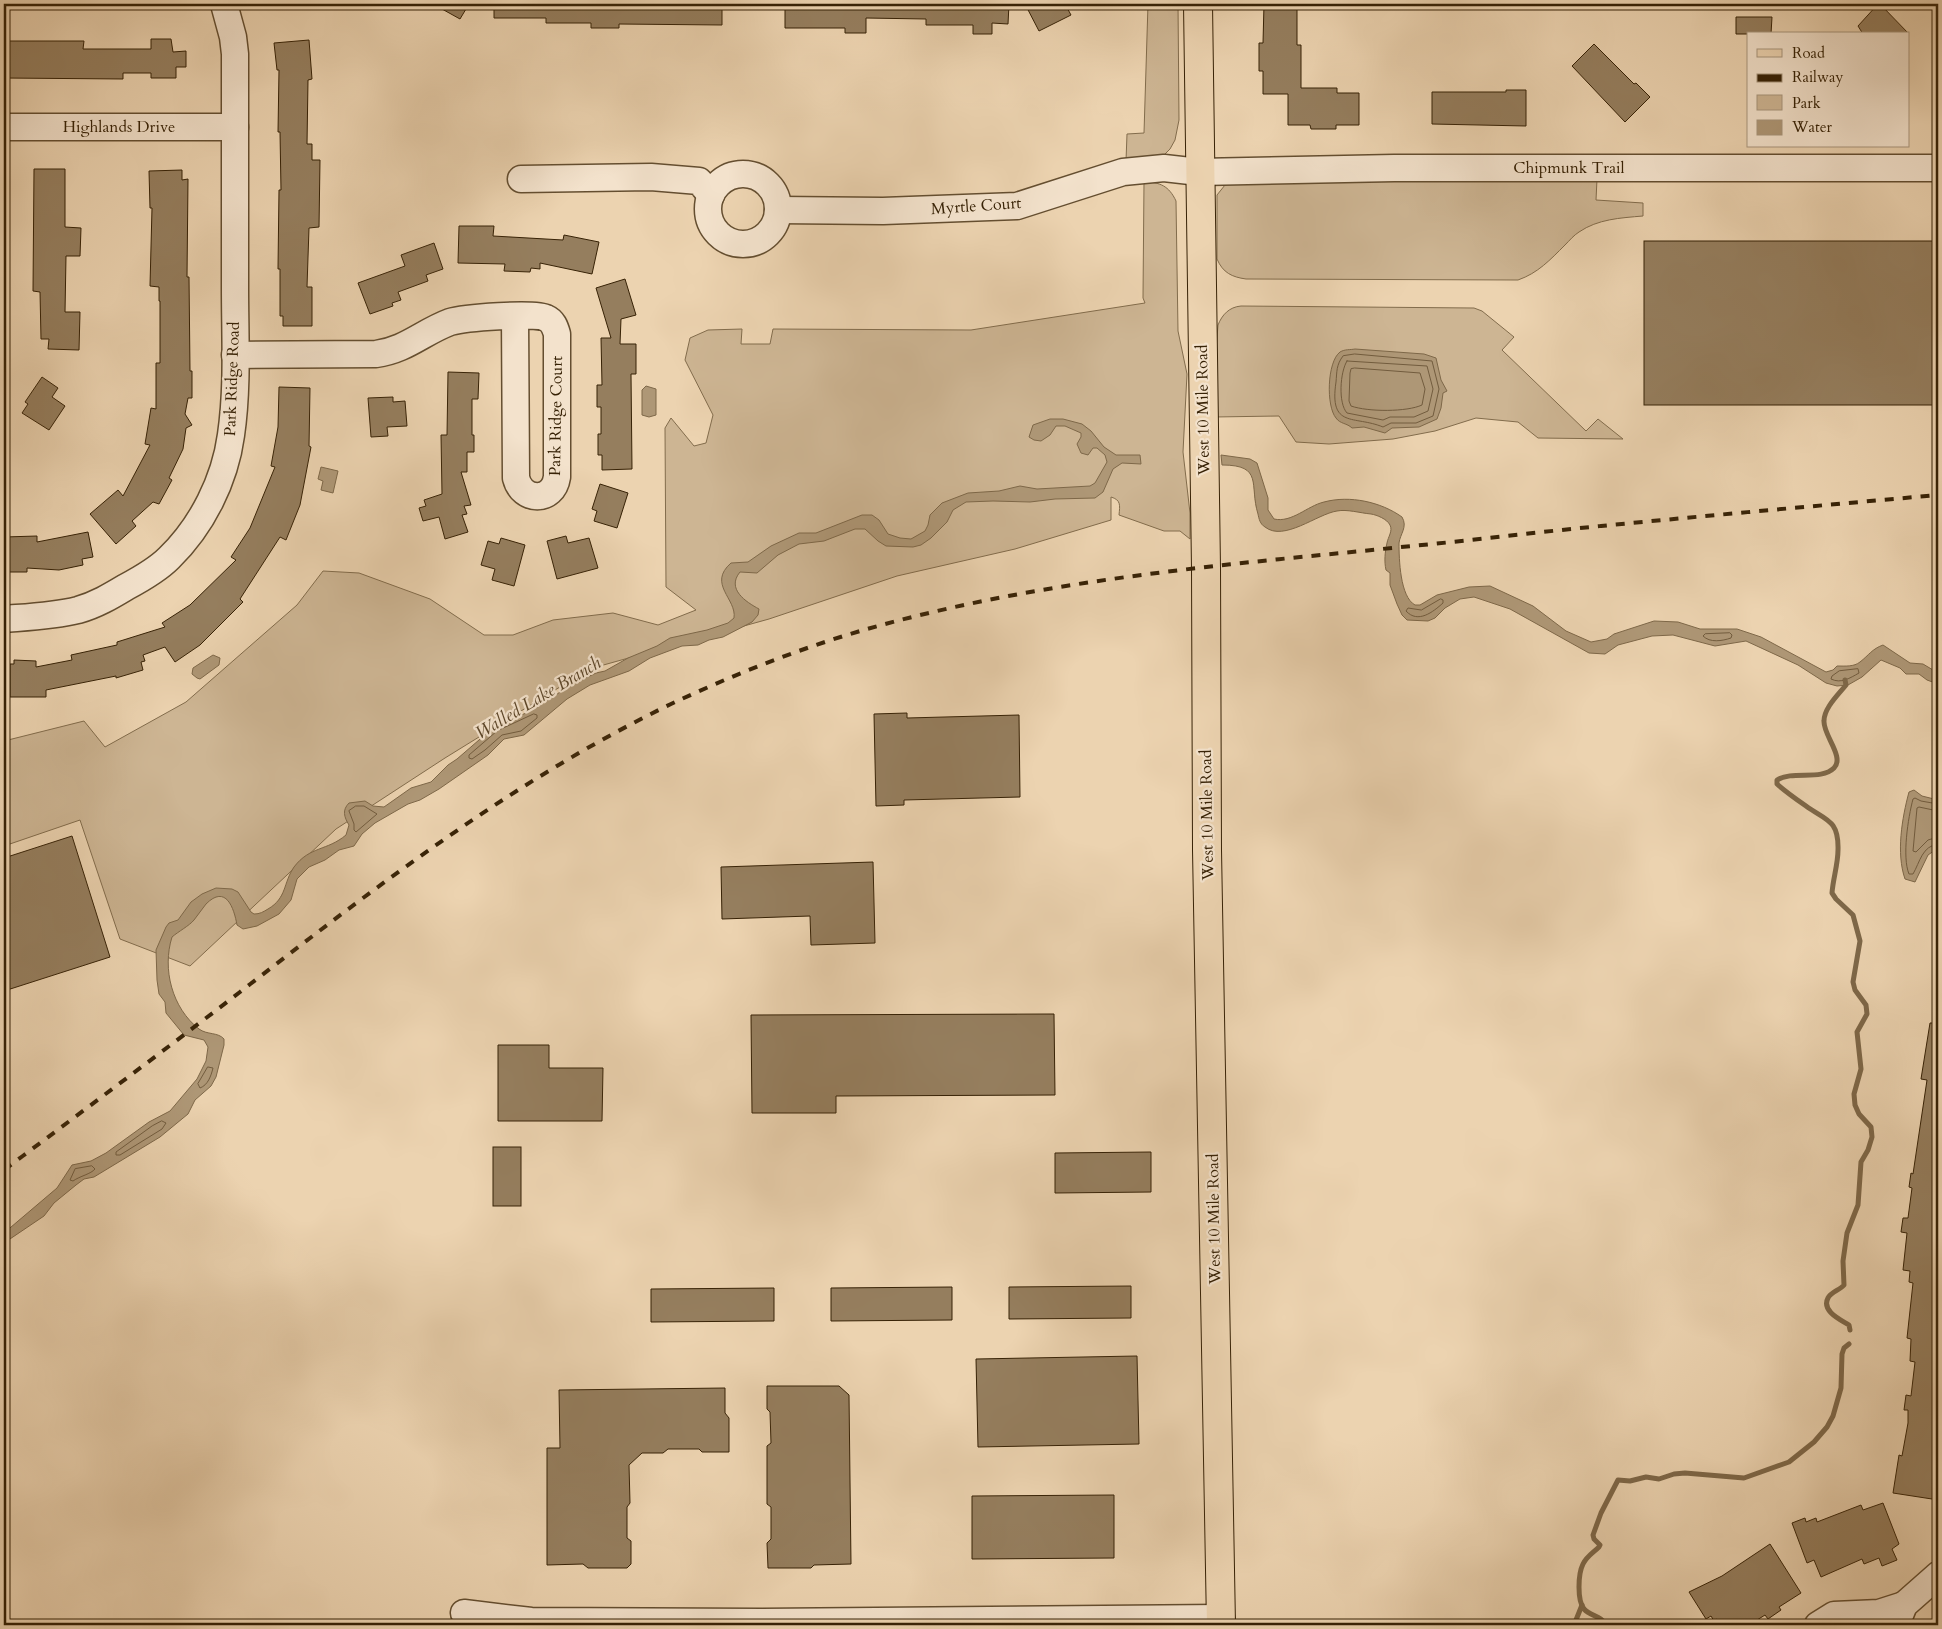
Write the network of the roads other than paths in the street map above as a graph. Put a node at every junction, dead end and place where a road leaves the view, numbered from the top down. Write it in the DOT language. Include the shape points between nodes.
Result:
graph roads {
  1 [pos="224,4"];
  2 [pos="1198,4"];
  3 [pos="4,127"];
  4 [pos="235,127"];
  5 [pos="1938,168"];
  6 [pos="1199,172"];
  7 [pos="521,179"];
  8 [pos="711,195"];
  9 [pos="778,210"];
  10 [pos="515,317"];
  11 [pos="235,355"];
  12 [pos="4,619"];
  13 [pos="1938,1575"];
  14 [pos="464,1613"];
  15 [pos="1900,1615"];
  16 [pos="1221,1622"];
  17 [pos="1818,1625"];
  1 -- 4 [label="street, Park Ridge Road" via="235,54"];
  2 -- 6 [label="main road, West 10 Mile Road"];
  3 -- 4 [label="street, Highlands Drive"];
  4 -- 11 [label="street, Park Ridge Road"];
  5 -- 6 [label="street, Chipmunk Trail" via="1394,168"];
  6 -- 9 [label="street, Myrtle Court" via="1164,168 1122,172 1017,206 883,211"];
  6 -- 16 [label="main road, West 10 Mile Road"];
  7 -- 8 [label="street" via="651,177 699,181"];
  8 -- 9 [label="street" via="730,176 744,174 757,177 768,185 776,196"];
  8 -- 9 [label="street" via="708,208 710,222 718,234 742,244 756,242 768,234"];
  10 -- 10 [label="street, Park Ridge Court" via="516,478 525,493 541,496 552,490 557,477 557,334 547,318"];
  10 -- 11 [label="street, Park Ridge Court" via="460,319 387,352"];
  11 -- 12 [label="street, Park Ridge Road" via="234,413 226,459 213,496 187,538 149,574 102,602 78,610"];
  13 -- 15 [label="street"];
  14 -- 16 [label="street" via="531,1621"];
  15 -- 17 [label="street" via="1879,1612 1834,1615"];
}
